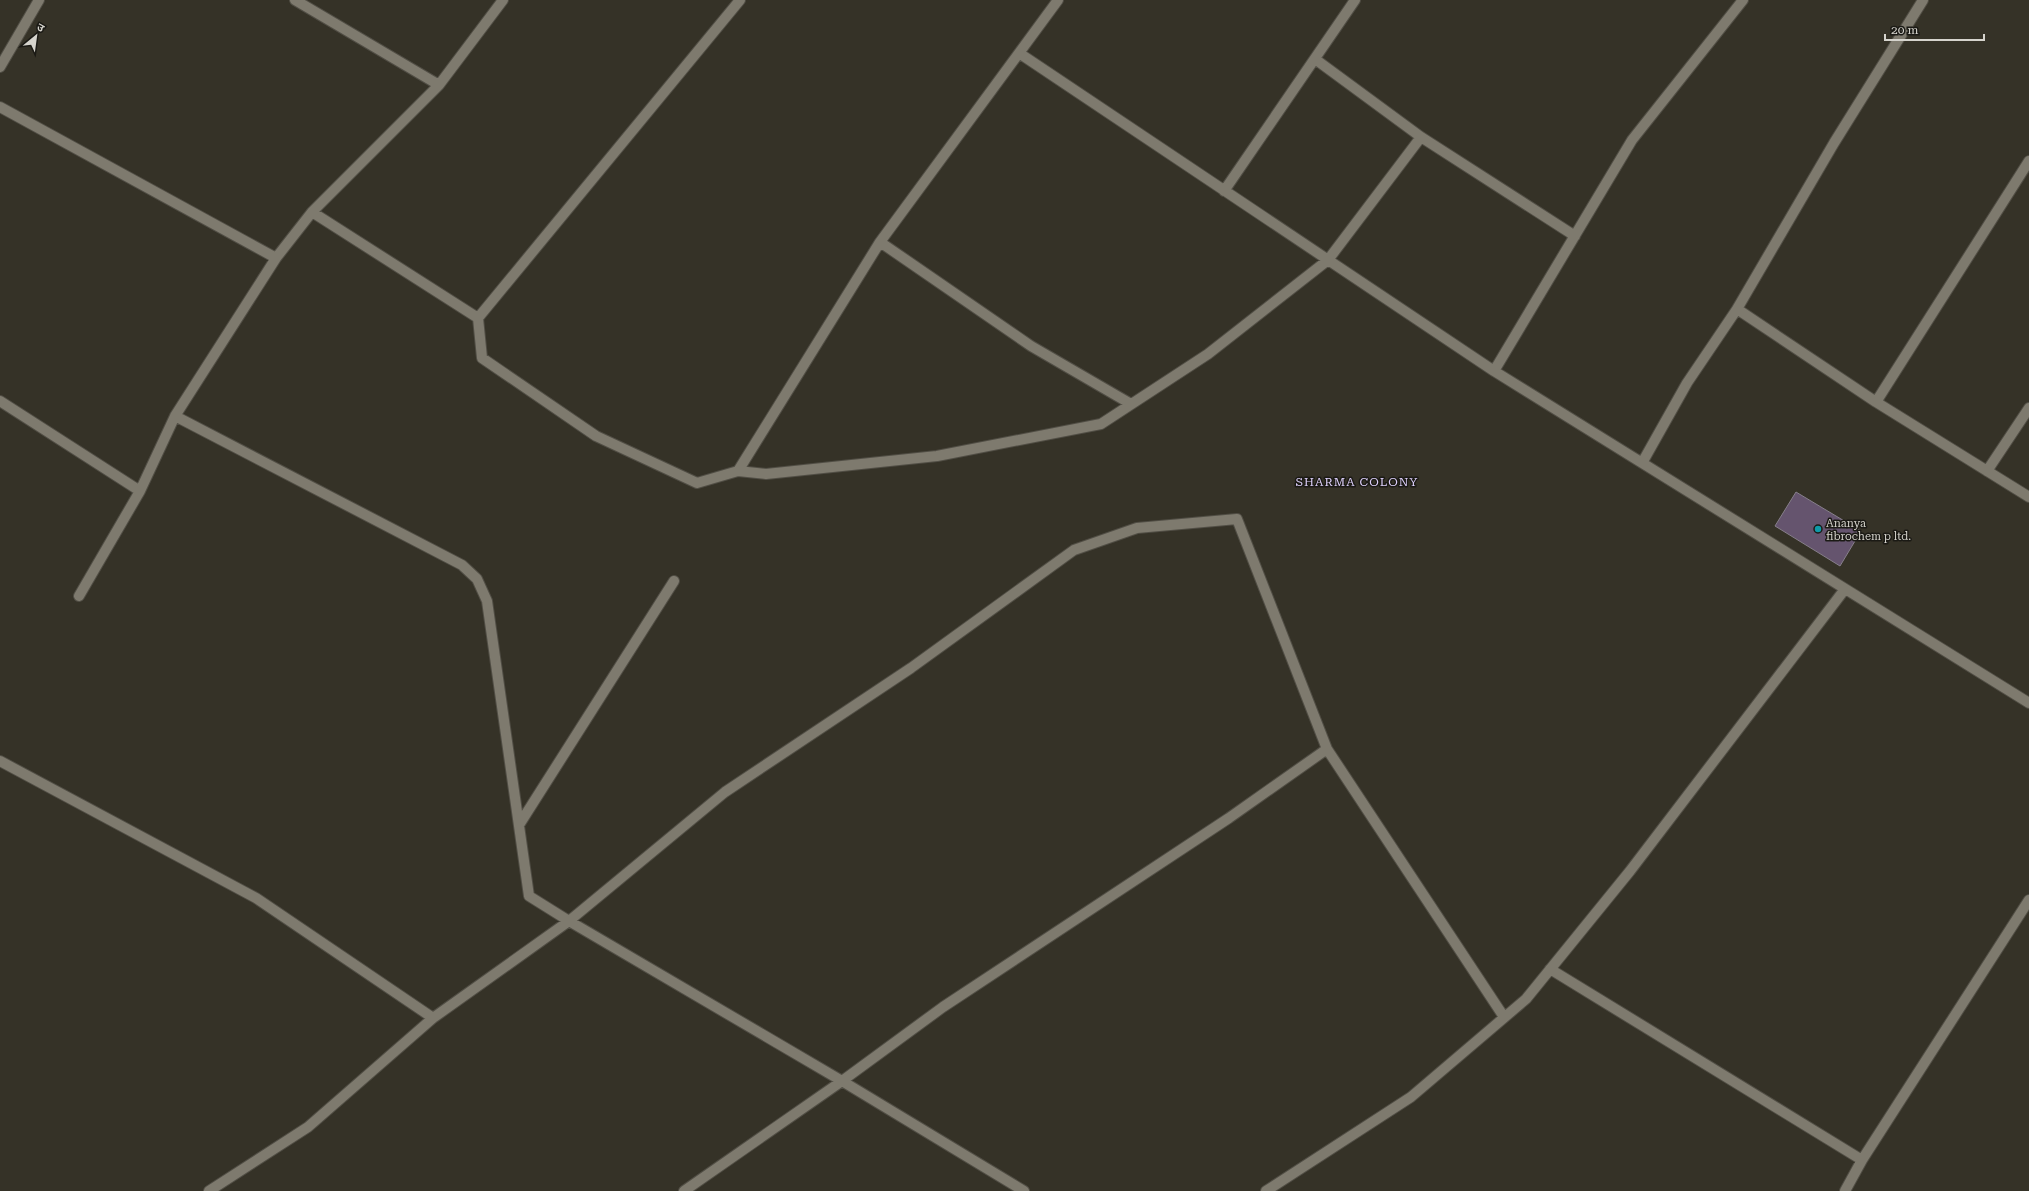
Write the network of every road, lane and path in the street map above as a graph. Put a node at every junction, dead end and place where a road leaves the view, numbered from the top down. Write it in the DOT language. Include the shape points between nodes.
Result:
graph roads {
  1 [pos="39,0"];
  2 [pos="295,0"];
  3 [pos="503,0"];
  4 [pos="740,0"];
  5 [pos="1058,0"];
  6 [pos="1355,0"];
  7 [pos="1743,0"];
  8 [pos="1923,0"];
  9 [pos="1019,53"];
  10 [pos="1315,59"];
  11 [pos="0,67"];
  12 [pos="439,85"];
  13 [pos="0,107"];
  14 [pos="1421,138"];
  15 [pos="2029,161"];
  16 [pos="1224,191"];
  17 [pos="312,212"];
  18 [pos="1575,236"];
  19 [pos="880,242"];
  20 [pos="276,258"];
  21 [pos="1328,260"];
  22 [pos="1737,309"];
  23 [pos="478,318"];
  24 [pos="1494,371"];
  25 [pos="0,401"];
  26 [pos="1876,402"];
  27 [pos="1131,404"];
  28 [pos="2029,408"];
  29 [pos="175,416"];
  30 [pos="1642,463"];
  31 [pos="738,471"];
  32 [pos="1987,471"];
  33 [pos="140,491"];
  34 [pos="2029,497"];
  35 [pos="674,581"];
  36 [pos="1845,589"];
  37 [pos="79,596"];
  38 [pos="2029,704"];
  39 [pos="1327,749"];
  40 [pos="0,761"];
  41 [pos="519,825"];
  42 [pos="2029,900"];
  43 [pos="569,921"];
  44 [pos="1550,969"];
  45 [pos="433,1018"];
  46 [pos="1504,1018"];
  47 [pos="842,1081"];
  48 [pos="1862,1160"];
  49 [pos="209,1191"];
  50 [pos="684,1191"];
  51 [pos="1024,1191"];
  52 [pos="1266,1191"];
  53 [pos="1845,1191"];
  1 -- 11 [label="street"];
  2 -- 12 [label="street"];
  3 -- 12 [label="street"];
  4 -- 23 [label="street"];
  5 -- 9 [label="street"];
  6 -- 10 [label="street"];
  7 -- 18 [label="street" via="1632,140"];
  8 -- 22 [label="street" via="1834,143"];
  9 -- 16 [label="street"];
  9 -- 19 [label="street"];
  10 -- 14 [label="street"];
  10 -- 16 [label="street"];
  12 -- 17 [label="street"];
  13 -- 20 [label="street"];
  14 -- 18 [label="street"];
  14 -- 21 [label="street"];
  15 -- 26 [label="street"];
  16 -- 21 [label="street"];
  17 -- 20 [label="street"];
  17 -- 23 [label="street"];
  18 -- 24 [label="street"];
  19 -- 27 [label="street" via="1031,346"];
  19 -- 31 [label="street"];
  20 -- 29 [label="street"];
  21 -- 24 [label="street"];
  21 -- 27 [label="street" via="1208,354"];
  22 -- 26 [label="street"];
  22 -- 30 [label="street" via="1687,383"];
  23 -- 31 [label="street" via="482,358 596,436 697,483"];
  24 -- 30 [label="street"];
  25 -- 33 [label="street"];
  26 -- 32 [label="street"];
  27 -- 31 [label="street" via="1101,424 937,456 766,474"];
  28 -- 32 [label="street"];
  29 -- 33 [label="street"];
  29 -- 41 [label="street" via="462,565 477,579 488,601"];
  30 -- 36 [label="street"];
  32 -- 34 [label="street"];
  33 -- 37 [label="street"];
  35 -- 41 [label="street"];
  36 -- 38 [label="street"];
  36 -- 44 [label="street" via="1630,871"];
  39 -- 43 [label="street" via="1237,519 1137,528 1074,550 912,668 725,792"];
  39 -- 46 [label="street"];
  39 -- 47 [label="street" via="1229,818 943,1007"];
  40 -- 45 [label="street" via="256,898"];
  41 -- 43 [label="street" via="529,896"];
  42 -- 48 [label="street"];
  43 -- 45 [label="street"];
  43 -- 47 [label="street"];
  44 -- 46 [label="street" via="1526,999"];
  44 -- 48 [label="street"];
  45 -- 49 [label="street" via="308,1127"];
  46 -- 52 [label="street" via="1411,1097"];
  47 -- 50 [label="street"];
  47 -- 51 [label="street"];
  48 -- 53 [label="street"];
}
